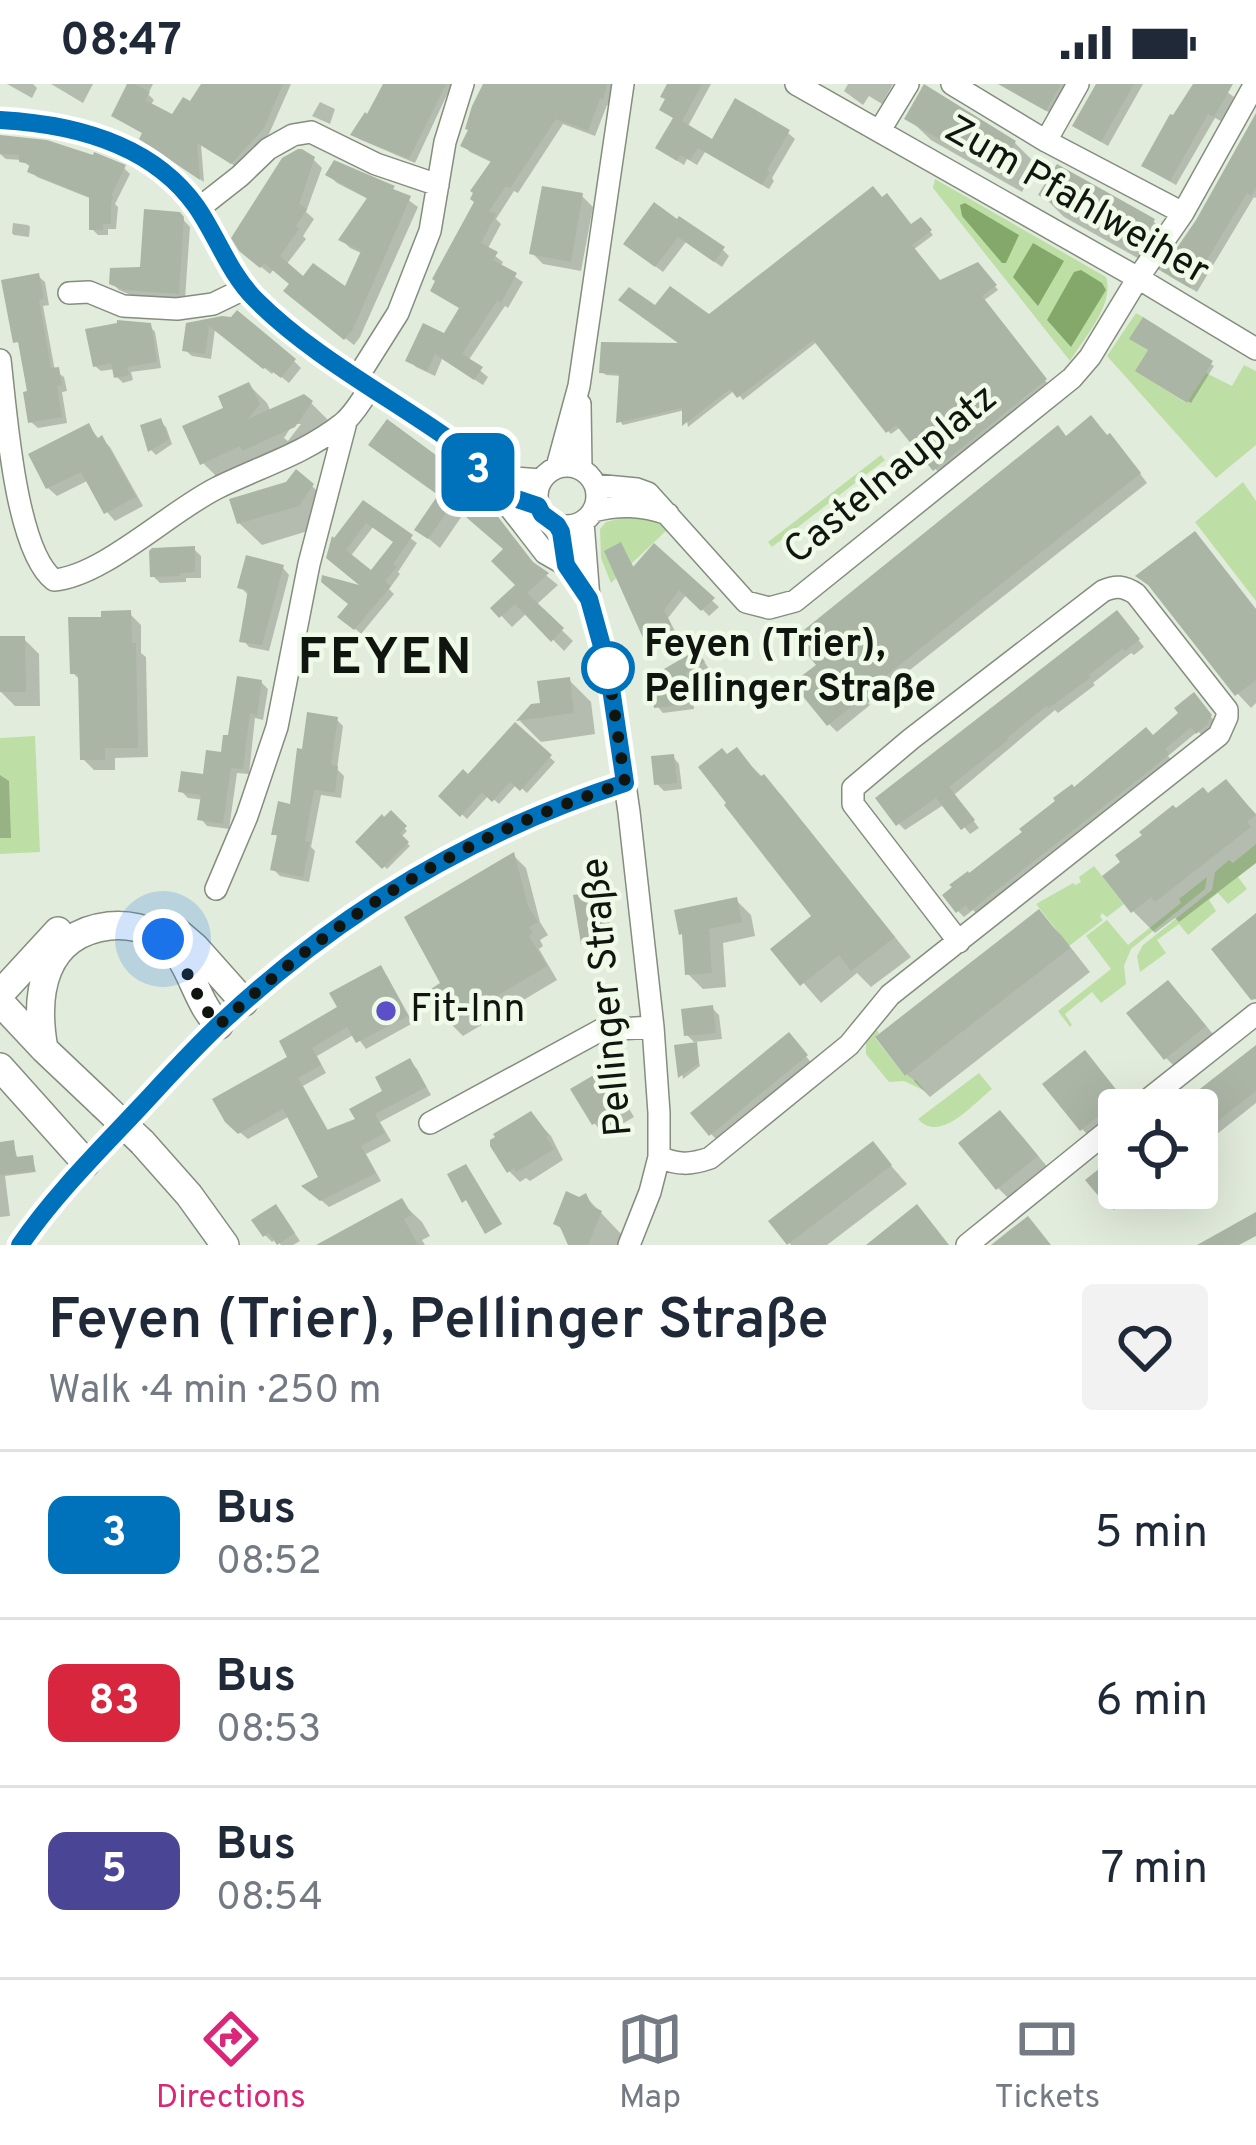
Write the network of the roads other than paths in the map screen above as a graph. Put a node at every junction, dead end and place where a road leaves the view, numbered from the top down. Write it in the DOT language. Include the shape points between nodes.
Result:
graph roads {
  1 [pos="463,84"];
  2 [pos="623,84"];
  3 [pos="796,84"];
  4 [pos="908,84"];
  5 [pos="952,84"];
  6 [pos="1078,84"];
  7 [pos="1255,84"];
  8 [pos="0,120"];
  9 [pos="880,130"];
  10 [pos="1046,141"];
  11 [pos="438,184"];
  12 [pos="198,209"];
  13 [pos="1183,213"];
  14 [pos="1138,278"];
  15 [pos="246,288"];
  16 [pos="69,293"];
  17 [pos="1256,349"];
  18 [pos="0,360"];
  19 [pos="364,382"];
  20 [pos="578,386"];
  21 [pos="346,422"];
  22 [pos="462,451"];
  23 [pos="293,455"];
  24 [pos="549,474"];
  25 [pos="588,477"];
  26 [pos="331,479"];
  27 [pos="497,491"];
  28 [pos="538,506"];
  29 [pos="669,514"];
  30 [pos="588,517"];
  31 [pos="557,525"];
  32 [pos="566,565"];
  33 [pos="589,599"];
  34 [pos="625,783"];
  35 [pos="216,889"];
  36 [pos="958,942"];
  37 [pos="0,998"];
  38 [pos="244,1002"];
  39 [pos="1256,1014"];
  40 [pos="219,1025"];
  41 [pos="653,1027"];
  42 [pos="44,1049"];
  43 [pos="0,1067"];
  44 [pos="1161,1089"];
  45 [pos="430,1124"];
  46 [pos="1098,1139"];
  47 [pos="658,1157"];
  48 [pos="86,1163"];
  49 [pos="20,1245"];
  50 [pos="225,1245"];
  51 [pos="629,1245"];
  52 [pos="967,1245"];
  1 -- 11 [label="street"];
  2 -- 20 [label="street"];
  3 -- 9 [label="street, Zum Pfahlweiher"];
  4 -- 9 [label="street"];
  5 -- 10 [label="street"];
  6 -- 10 [label="street"];
  7 -- 13 [label="street, Castelnauplatz"];
  8 -- 12 [label="street, Pellinger Straße" via="46,122 126,148 157,166"];
  9 -- 14 [label="street, Zum Pfahlweiher"];
  10 -- 13 [label="street"];
  11 -- 12 [label="street" via="311,132 268,149"];
  11 -- 19 [label="street" via="430,231"];
  12 -- 15 [label="street, Pellinger Straße"];
  13 -- 14 [label="street, Castelnauplatz"];
  14 -- 17 [label="street, Zum Pfahlweiher"];
  14 -- 29 [label="street, Castelnauplatz" via="1072,378 795,601 770,608 746,602"];
  15 -- 16 [label="street" via="177,309"];
  15 -- 19 [label="street, Pellinger Straße"];
  18 -- 23 [label="street" via="20,505 53,580 93,568 215,489"];
  19 -- 21 [label="street"];
  19 -- 22 [label="street, Pellinger Straße"];
  20 -- 24 [label="street"];
  20 -- 25 [label="street"];
  21 -- 23 [label="street"];
  21 -- 26 [label="street"];
  22 -- 24 [label="street, Pellinger Straße" via="506,475 529,481"];
  22 -- 27 [label="street, Pellinger Straße"];
  23 -- 26 [label="street"];
  24 -- 25 [label="street" via="573,466"];
  24 -- 28 [label="street" via="537,488"];
  25 -- 29 [label="street, Castelnauplatz" via="649,494"];
  25 -- 30 [label="street" via="597,499"];
  26 -- 35 [label="street" via="277,727"];
  27 -- 28 [label="street, Pellinger Straße"];
  27 -- 32 [label="street, Pellinger Straße" via="545,553"];
  28 -- 31 [label="street"];
  29 -- 30 [label="street" via="609,507"];
  30 -- 31 [label="street"];
  30 -- 33 [label="street, Pellinger Straße"];
  31 -- 32 [label="street, Pellinger Straße"];
  32 -- 33 [label="street, Pellinger Straße"];
  33 -- 34 [label="street, Pellinger Straße"];
  34 -- 38 [label="street" via="425,868"];
  34 -- 41 [label="street, Pellinger Straße"];
  36 -- 36 [label="street" via="1224,726 1227,710 1125,587 1103,591 854,788 853,804"];
  36 -- 47 [label="street" via="890,995 830,1062 710,1158 677,1164"];
  37 -- 38 [label="main road" via="67,922 86,912 131,909 180,933"];
  37 -- 42 [label="main road"];
  38 -- 40 [label="street"];
  39 -- 44 [label="street"];
  40 -- 42 [label="main road" via="163,939 114,925 85,932 57,953 39,1001"];
  40 -- 48 [label="street"];
  41 -- 45 [label="street" via="601,1030"];
  41 -- 47 [label="street, Pellinger Straße"];
  42 -- 50 [label="main road, bridge" via="142,1142"];
  43 -- 48 [label="main road"];
  46 -- 52 [label="street"];
  47 -- 51 [label="street, Pellinger Straße"];
  48 -- 49 [label="street"];
}
